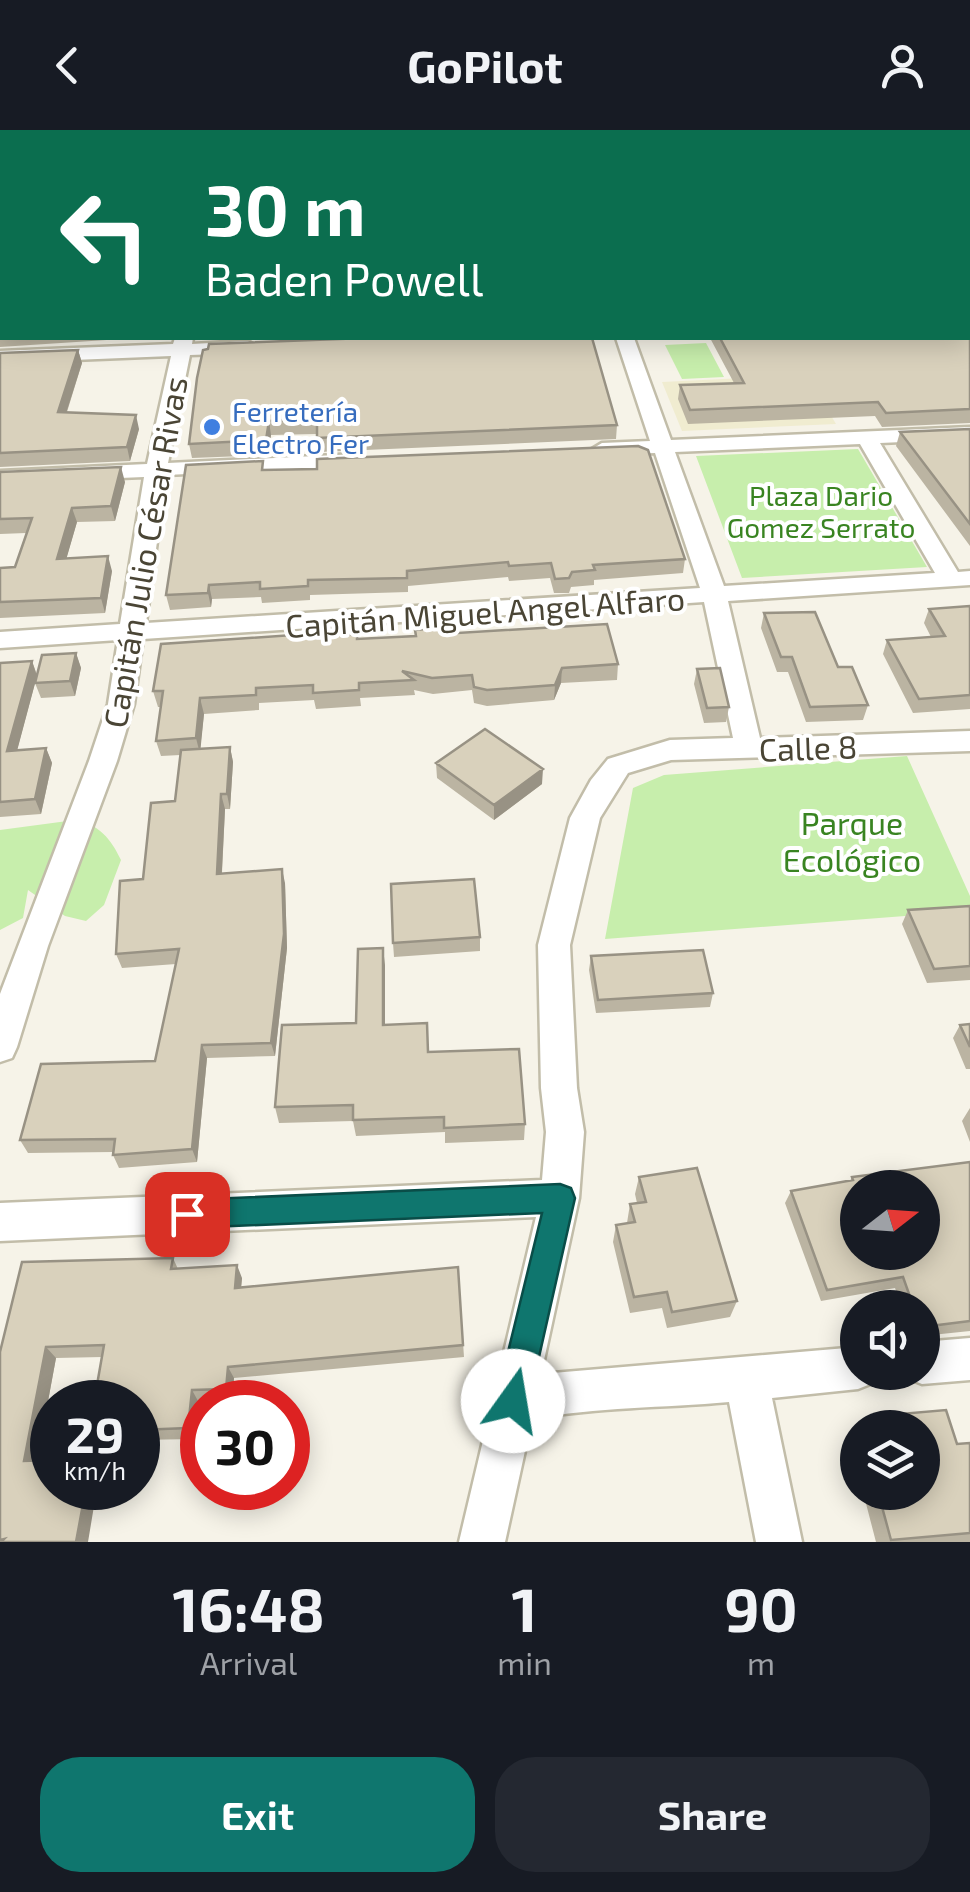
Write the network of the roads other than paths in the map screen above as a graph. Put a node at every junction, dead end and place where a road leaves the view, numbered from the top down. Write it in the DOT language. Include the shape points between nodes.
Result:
graph roads {
  1 [pos="626,340"];
  2 [pos="183,344"];
  3 [pos="276,346"];
  4 [pos="0,357"];
  5 [pos="970,433"];
  6 [pos="867,438"];
  7 [pos="664,446"];
  8 [pos="586,450"];
  9 [pos="371,460"];
  10 [pos="156,470"];
  11 [pos="0,478"];
  12 [pos="960,578"];
  13 [pos="715,596"];
  14 [pos="131,634"];
  15 [pos="0,640"];
  16 [pos="970,741"];
  17 [pos="749,749"];
  18 [pos="0,1047"];
  19 [pos="560,1198"];
  20 [pos="0,1222"];
  21 [pos="970,1359"];
  22 [pos="940,1362"];
  23 [pos="840,1369"];
  24 [pos="746,1377"];
  25 [pos="513,1401"];
  26 [pos="482,1542"];
  27 [pos="779,1542"];
  1 -- 7 [label="street"];
  2 -- 3 [label="street"];
  2 -- 4 [label="street"];
  2 -- 10 [label="street, Capitán Julio César Rivas"];
  5 -- 6 [label="street"];
  6 -- 7 [label="street"];
  6 -- 12 [label="street"];
  7 -- 8 [label="street"];
  7 -- 13 [label="street"];
  9 -- 10 [label="street"];
  10 -- 11 [label="street"];
  10 -- 14 [label="street, Capitán Julio César Rivas"];
  12 -- 13 [label="street, Capitán Miguel Angel Alfaro"];
  13 -- 14 [label="street, Capitán Miguel Angel Alfaro"];
  13 -- 17 [label="street"];
  14 -- 15 [label="street, Capitán Miguel Angel Alfaro"];
  14 -- 18 [label="street, Capitán Julio César Rivas" via="104,761"];
  16 -- 17 [label="street, Calle 8"];
  17 -- 19 [label="street, Calle 8" via="670,750 618,766 586,818 554,945 566,1132"];
  19 -- 20 [label="street"];
  19 -- 25 [label="street"];
  21 -- 22 [label="street"];
  23 -- 24 [label="street"];
  24 -- 25 [label="street" via="570,1390"];
  24 -- 27 [label="street"];
  25 -- 26 [label="street"];
}
